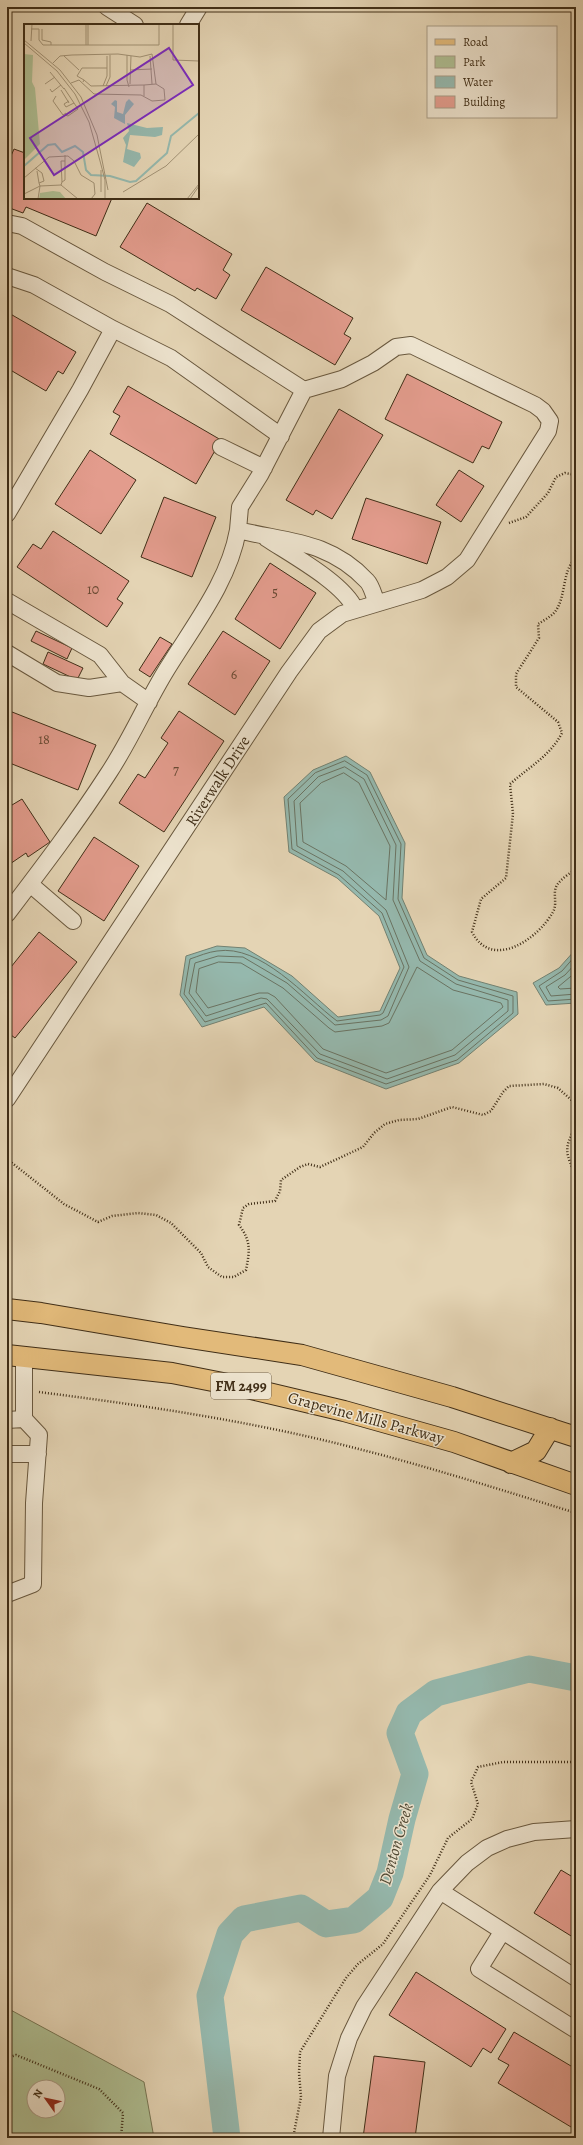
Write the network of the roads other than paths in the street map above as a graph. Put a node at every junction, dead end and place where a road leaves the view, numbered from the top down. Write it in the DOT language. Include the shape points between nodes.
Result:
graph roads {
  1 [pos="107,7"];
  2 [pos="199,7"];
  3 [pos="133,24"];
  4 [pos="189,24"];
  5 [pos="7,223"];
  6 [pos="7,276"];
  7 [pos="112,329"];
  8 [pos="304,390"];
  9 [pos="280,436"];
  10 [pos="221,447"];
  11 [pos="264,468"];
  12 [pos="7,514"];
  13 [pos="238,530"];
  14 [pos="265,537"];
  15 [pos="7,601"];
  16 [pos="377,603"];
  17 [pos="355,609"];
  18 [pos="8,656"];
  19 [pos="122,683"];
  20 [pos="150,702"];
  21 [pos="30,884"];
  22 [pos="7,914"];
  23 [pos="73,921"];
  24 [pos="7,1098"];
  25 [pos="7,1309"];
  26 [pos="15,1356"];
  27 [pos="24,1419"];
  28 [pos="7,1420"];
  29 [pos="550,1428"];
  30 [pos="576,1437"];
  31 [pos="7,1454"];
  32 [pos="38,1454"];
  33 [pos="510,1463"];
  34 [pos="576,1485"];
  35 [pos="7,1594"];
  36 [pos="576,1829"];
  37 [pos="440,1891"];
  38 [pos="502,1932"];
  39 [pos="576,1978"];
  40 [pos="576,2030"];
  41 [pos="331,2138"];
  1 -- 3 [label="lane"];
  2 -- 4 [label="lane"];
  5 -- 8 [label="lane" via="22,226 170,304"];
  6 -- 7 [label="lane" via="34,285"];
  7 -- 9 [label="lane" via="171,358"];
  7 -- 12 [label="lane" via="80,390"];
  8 -- 9 [label="lane"];
  8 -- 16 [label="lane, Riverwalk Drive" via="342,379 373,363 396,347 411,345 535,405 550,421 548,431 467,560 447,577 422,590"];
  9 -- 11 [label="lane"];
  10 -- 11 [label="lane"];
  11 -- 13 [label="lane" via="240,507"];
  13 -- 14 [label="lane"];
  13 -- 20 [label="lane" via="235,547 212,598 166,670"];
  14 -- 16 [label="lane" via="296,541 321,548 368,582"];
  14 -- 17 [label="lane" via="335,585 351,599"];
  15 -- 19 [label="lane" via="100,655"];
  16 -- 17 [label="lane, Riverwalk Drive"];
  17 -- 24 [label="lane, Riverwalk Drive" via="342,614 319,631 289,672"];
  18 -- 19 [label="lane" via="57,683 89,688"];
  19 -- 20 [label="lane"];
  20 -- 21 [label="lane" via="109,774"];
  21 -- 22 [label="lane"];
  21 -- 23 [label="lane"];
  25 -- 29 [label="main road, FM 2499" via="302,1355 452,1397"];
  26 -- 27 [label="lane" via="23,1390"];
  26 -- 33 [label="main road, Grapevine Mills Parkway / FM 2499" via="172,1372 242,1387 366,1417 454,1442"];
  27 -- 28 [label="lane"];
  27 -- 32 [label="lane" via="39,1435"];
  29 -- 30 [label="main road, FM 2499"];
  29 -- 33 [label="main road" via="536,1450"];
  31 -- 32 [label="lane"];
  32 -- 35 [label="lane" via="34,1503 33,1584"];
  33 -- 34 [label="main road, Grapevine Mills Parkway / FM 2499"];
  36 -- 37 [label="lane" via="534,1832 507,1839 487,1848 467,1863"];
  37 -- 38 [label="lane"];
  37 -- 41 [label="lane" via="364,2007 349,2038 337,2076"];
  38 -- 39 [label="lane"];
  38 -- 40 [label="lane" via="480,1970"];
}
